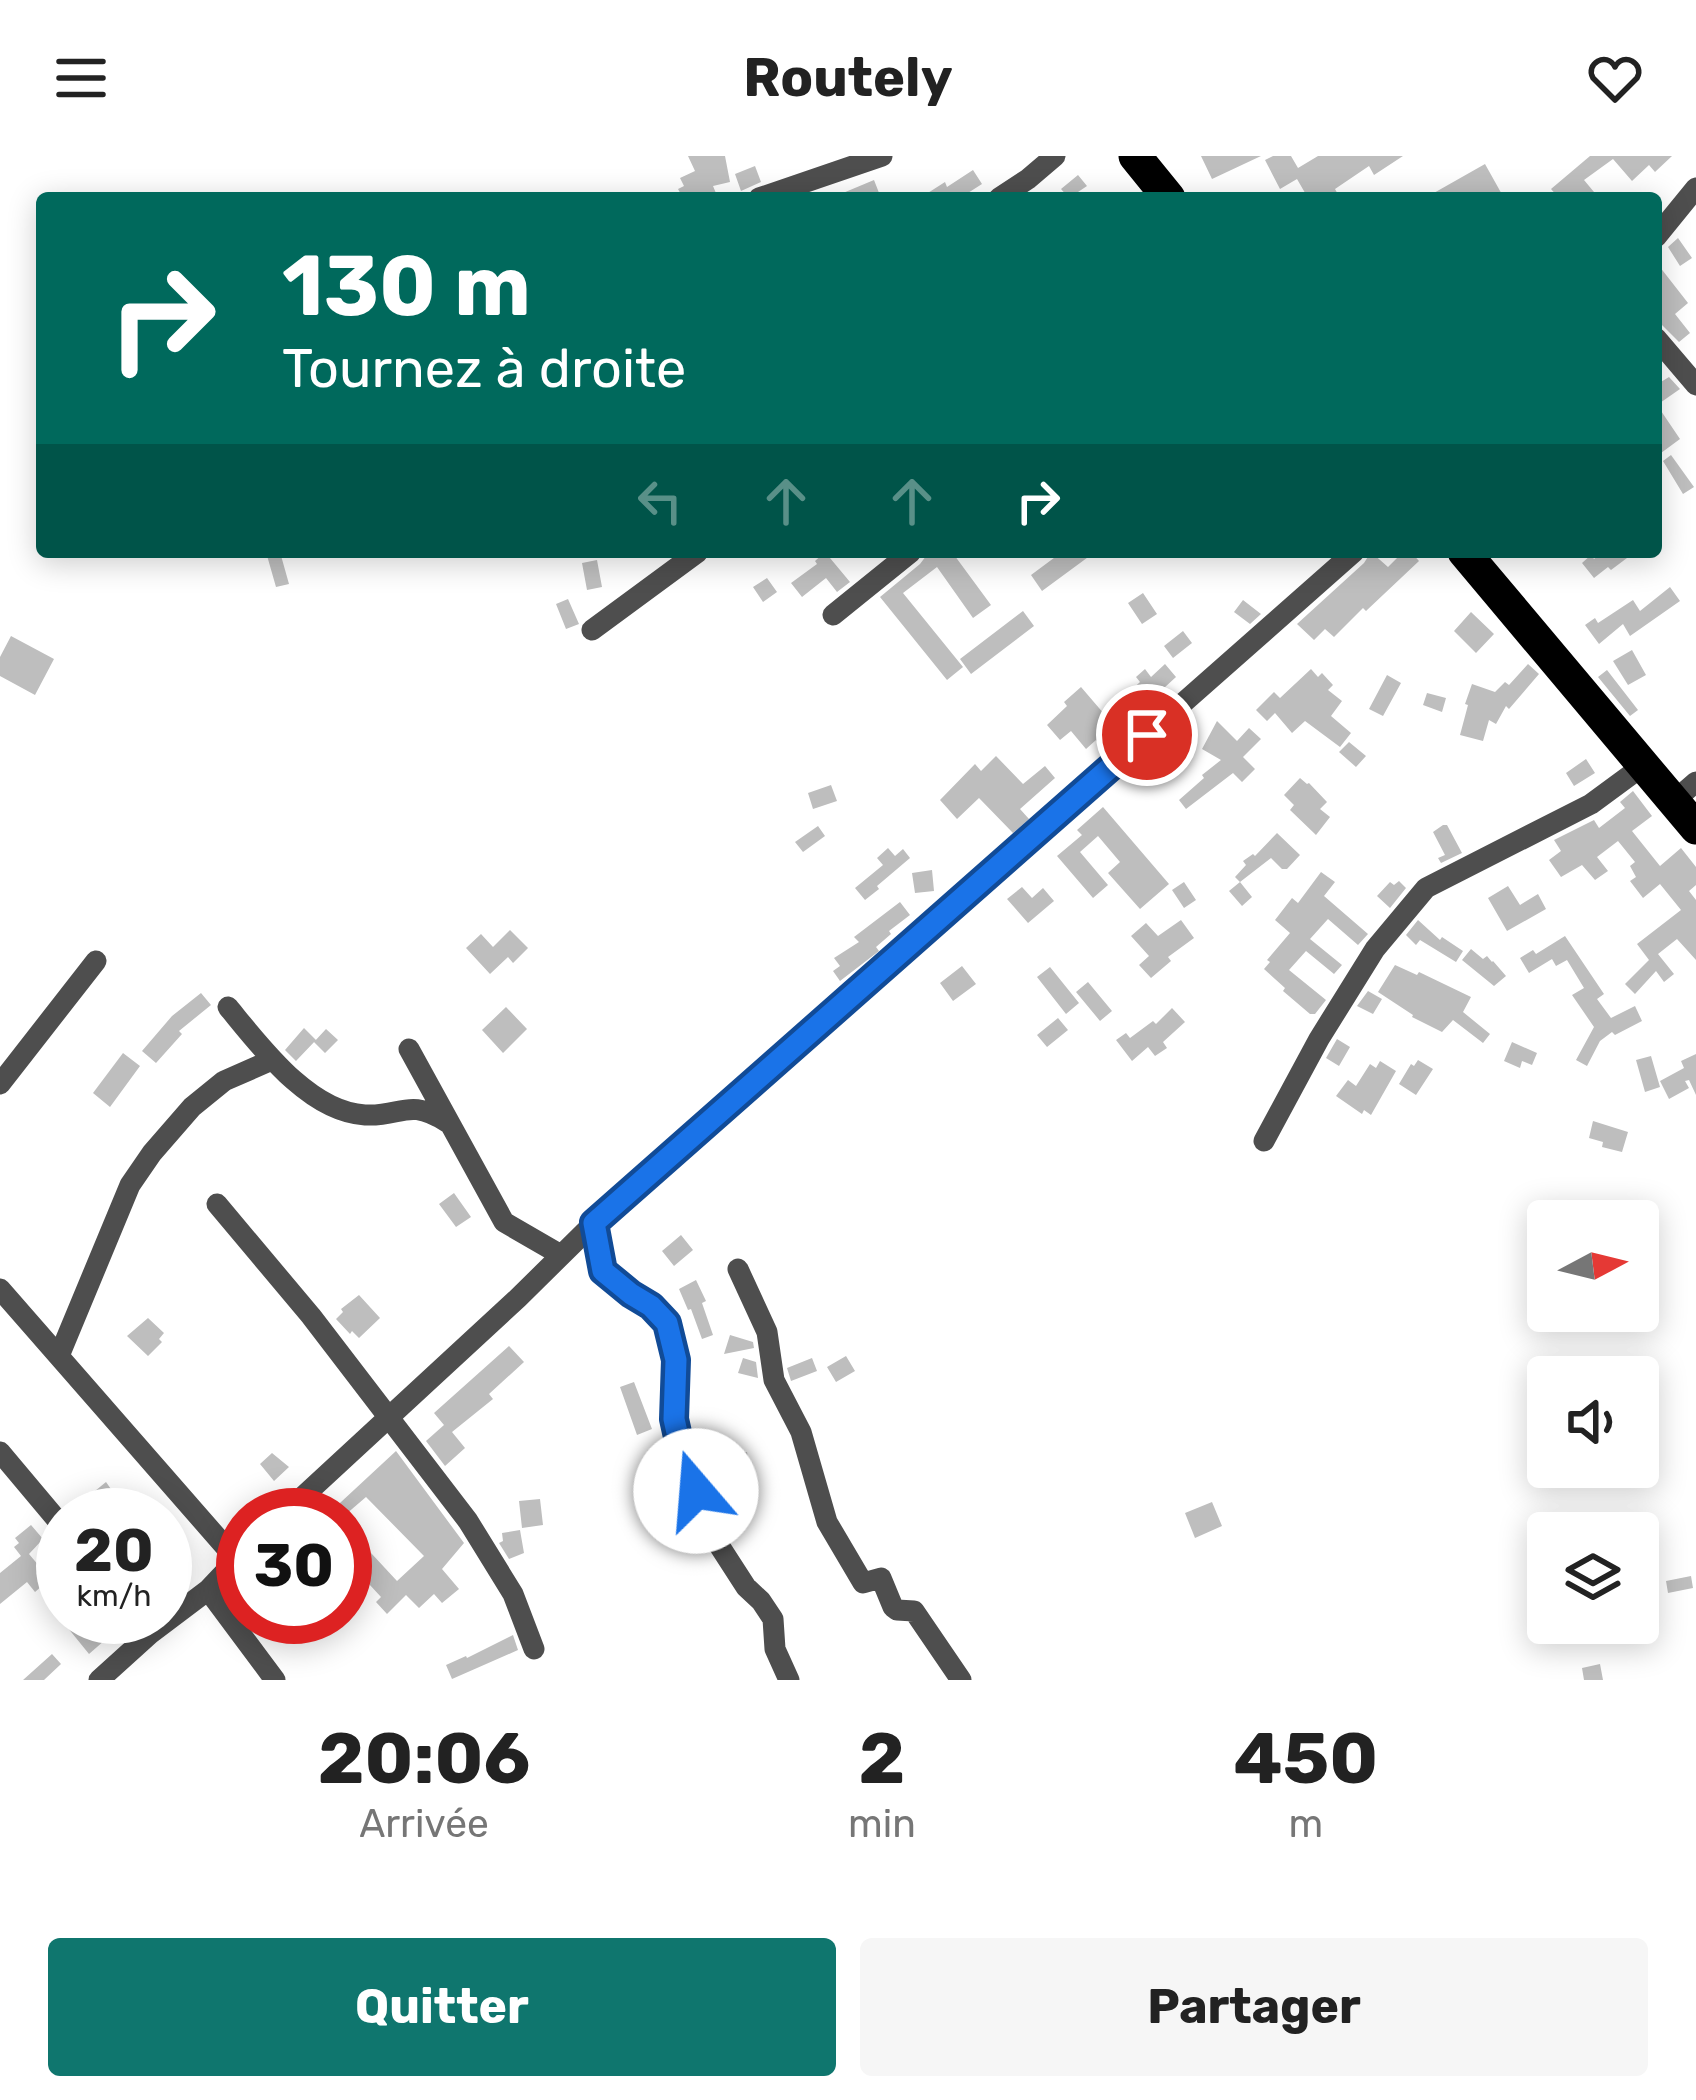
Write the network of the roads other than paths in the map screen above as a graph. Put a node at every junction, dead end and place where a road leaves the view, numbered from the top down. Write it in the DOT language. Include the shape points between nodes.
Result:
graph roads {
  1 [pos="882,156"];
  2 [pos="1055,156"];
  3 [pos="1136,156"];
  4 [pos="1696,188"];
  5 [pos="777,192"];
  6 [pos="1007,192"];
  7 [pos="1164,192"];
  8 [pos="1662,230"];
  9 [pos="1662,345"];
  10 [pos="1696,385"];
  11 [pos="690,558"];
  12 [pos="903,558"];
  13 [pos="1347,558"];
  14 [pos="1469,558"];
  15 [pos="832,615"];
  16 [pos="592,630"];
  17 [pos="1644,764"];
  18 [pos="1685,792"];
  19 [pos="1696,828"];
  20 [pos="96,961"];
  21 [pos="227,1006"];
  22 [pos="409,1049"];
  23 [pos="272,1060"];
  24 [pos="0,1084"];
  25 [pos="447,1122"];
  26 [pos="1264,1141"];
  27 [pos="217,1204"];
  28 [pos="594,1223"];
  29 [pos="562,1255"];
  30 [pos="738,1269"];
  31 [pos="0,1289"];
  32 [pos="59,1356"];
  33 [pos="387,1418"];
  34 [pos="0,1452"];
  35 [pos="312,1488"];
  36 [pos="36,1495"];
  37 [pos="216,1530"];
  38 [pos="216,1582"];
  39 [pos="208,1591"];
  40 [pos="192,1600"];
  41 [pos="128,1644"];
  42 [pos="535,1649"];
  43 [pos="99,1680"];
  44 [pos="274,1680"];
  45 [pos="789,1680"];
  46 [pos="961,1680"];
  1 -- 5 [label="street"];
  2 -- 6 [label="street"];
  3 -- 7 [label="highway"];
  4 -- 8 [label="street"];
  9 -- 10 [label="street"];
  11 -- 16 [label="street"];
  12 -- 15 [label="street"];
  13 -- 28 [label="street"];
  14 -- 17 [label="highway"];
  17 -- 18 [label="highway"];
  17 -- 26 [label="street" via="1591,804 1426,888 1375,949"];
  18 -- 19 [label="highway"];
  20 -- 24 [label="street"];
  21 -- 23 [label="street"];
  22 -- 25 [label="street"];
  23 -- 25 [label="street" via="314,1100 366,1115 413,1107"];
  23 -- 32 [label="street" via="224,1081 152,1153 130,1185"];
  25 -- 29 [label="street" via="504,1222"];
  27 -- 33 [label="street"];
  28 -- 29 [label="street"];
  28 -- 45 [label="street" via="603,1271 667,1323 676,1360 674,1419 694,1464 704,1522 773,1619"];
  29 -- 33 [label="street"];
  30 -- 46 [label="street" via="760,1312 774,1380 801,1432 827,1522 863,1583 881,1578 893,1607 914,1611"];
  31 -- 32 [label="street"];
  32 -- 37 [label="street"];
  33 -- 35 [label="street"];
  33 -- 42 [label="street" via="468,1521 513,1594"];
  34 -- 36 [label="street"];
  38 -- 39 [label="street"];
  39 -- 40 [label="street"];
  39 -- 44 [label="street"];
  41 -- 43 [label="street"];
}
